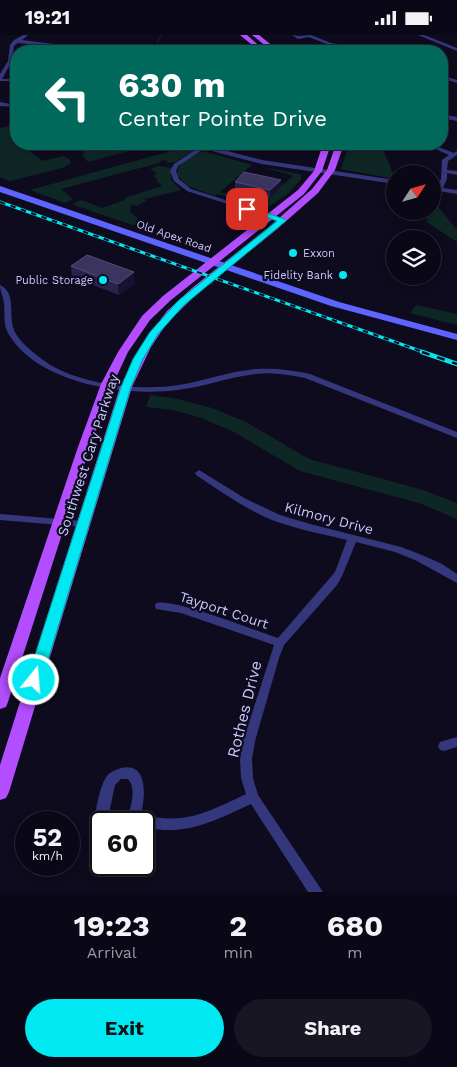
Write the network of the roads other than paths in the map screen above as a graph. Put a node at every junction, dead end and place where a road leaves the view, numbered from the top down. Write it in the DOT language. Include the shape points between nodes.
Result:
graph roads {
  1 [pos="26,35"];
  2 [pos="243,35"];
  3 [pos="255,35"];
  4 [pos="294,35"];
  5 [pos="318,35"];
  6 [pos="420,35"];
  7 [pos="309,36"];
  8 [pos="16,41"];
  9 [pos="12,45"];
  10 [pos="49,45"];
  11 [pos="256,45"];
  12 [pos="268,45"];
  13 [pos="325,45"];
  14 [pos="445,45"];
  15 [pos="10,59"];
  16 [pos="0,66"];
  17 [pos="6,66"];
  18 [pos="10,66"];
  19 [pos="0,79"];
  20 [pos="199,150"];
  21 [pos="220,150"];
  22 [pos="325,150"];
  23 [pos="338,150"];
  24 [pos="454,153"];
  25 [pos="318,171"];
  26 [pos="445,171"];
  27 [pos="330,173"];
  28 [pos="457,173"];
  29 [pos="386,181"];
  30 [pos="441,182"];
  31 [pos="0,189"];
  32 [pos="441,189"];
  33 [pos="457,192"];
  34 [pos="272,216"];
  35 [pos="283,220"];
  36 [pos="219,265"];
  37 [pos="0,287"];
  38 [pos="457,337"];
  39 [pos="107,384"];
  40 [pos="126,387"];
  41 [pos="457,435"];
  42 [pos="199,473"];
  43 [pos="0,517"];
  44 [pos="59,522"];
  45 [pos="83,524"];
  46 [pos="352,539"];
  47 [pos="457,579"];
  48 [pos="160,606"];
  49 [pos="280,643"];
  50 [pos="0,702"];
  51 [pos="457,742"];
  52 [pos="444,746"];
  53 [pos="0,791"];
  54 [pos="253,797"];
  55 [pos="103,811"];
  56 [pos="134,811"];
  57 [pos="155,823"];
  58 [pos="316,892"];
  1 -- 8 [label="street"];
  2 -- 11 [label="main road"];
  3 -- 12 [label="main road"];
  4 -- 7 [label="street" via="298,38"];
  5 -- 7 [label="street"];
  6 -- 14 [label="street"];
  7 -- 13 [label="street"];
  8 -- 9 [label="street"];
  8 -- 10 [label="street"];
  15 -- 17 [label="street"];
  16 -- 17 [label="street"];
  17 -- 18 [label="street"];
  17 -- 19 [label="street"];
  20 -- 34 [label="street" via="176,165 173,171 176,180 196,193"];
  21 -- 25 [label="street"];
  22 -- 25 [label="main road, Southwest Cary Parkway"];
  23 -- 27 [label="main road, Southwest Cary Parkway"];
  24 -- 26 [label="street" via="445,160"];
  25 -- 27 [label="street"];
  25 -- 34 [label="main road, Southwest Cary Parkway" via="302,192"];
  26 -- 28 [label="street"];
  26 -- 30 [label="street"];
  27 -- 29 [label="street"];
  27 -- 35 [label="main road, Southwest Cary Parkway" via="310,198"];
  31 -- 36 [label="main road, Old Apex Road"];
  32 -- 33 [label="street"];
  34 -- 35 [label="street"];
  34 -- 36 [label="main road, Southwest Cary Parkway"];
  35 -- 36 [label="main road, Southwest Cary Parkway"];
  36 -- 38 [label="main road, Old Apex Road" via="335,304"];
  36 -- 39 [label="main road, Southwest Cary Parkway" via="176,290 146,318 123,352"];
  36 -- 40 [label="main road, Southwest Cary Parkway" via="162,323 138,359"];
  37 -- 39 [label="street" via="7,295 10,329 25,348 57,372 82,381"];
  39 -- 40 [label="street"];
  39 -- 44 [label="main road, Southwest Cary Parkway"];
  40 -- 41 [label="street" via="176,388 250,372 283,371 307,376"];
  40 -- 45 [label="main road, Southwest Cary Parkway"];
  42 -- 46 [label="street, Kilmory Drive" via="267,514"];
  43 -- 44 [label="street"];
  44 -- 45 [label="street"];
  44 -- 50 [label="main road, Southwest Cary Parkway"];
  45 -- 53 [label="main road, Southwest Cary Parkway"];
  46 -- 47 [label="street, Kilmory Drive" via="412,555"];
  46 -- 49 [label="street, Rothes Drive" via="333,582"];
  48 -- 49 [label="street, Tayport Court" via="181,609"];
  49 -- 54 [label="street, Rothes Drive" via="246,759"];
  51 -- 52 [label="street"];
  54 -- 57 [label="street" via="184,823"];
  54 -- 58 [label="street, Rothes Drive"];
  55 -- 56 [label="street" via="111,781 127,772 138,782"];
}
